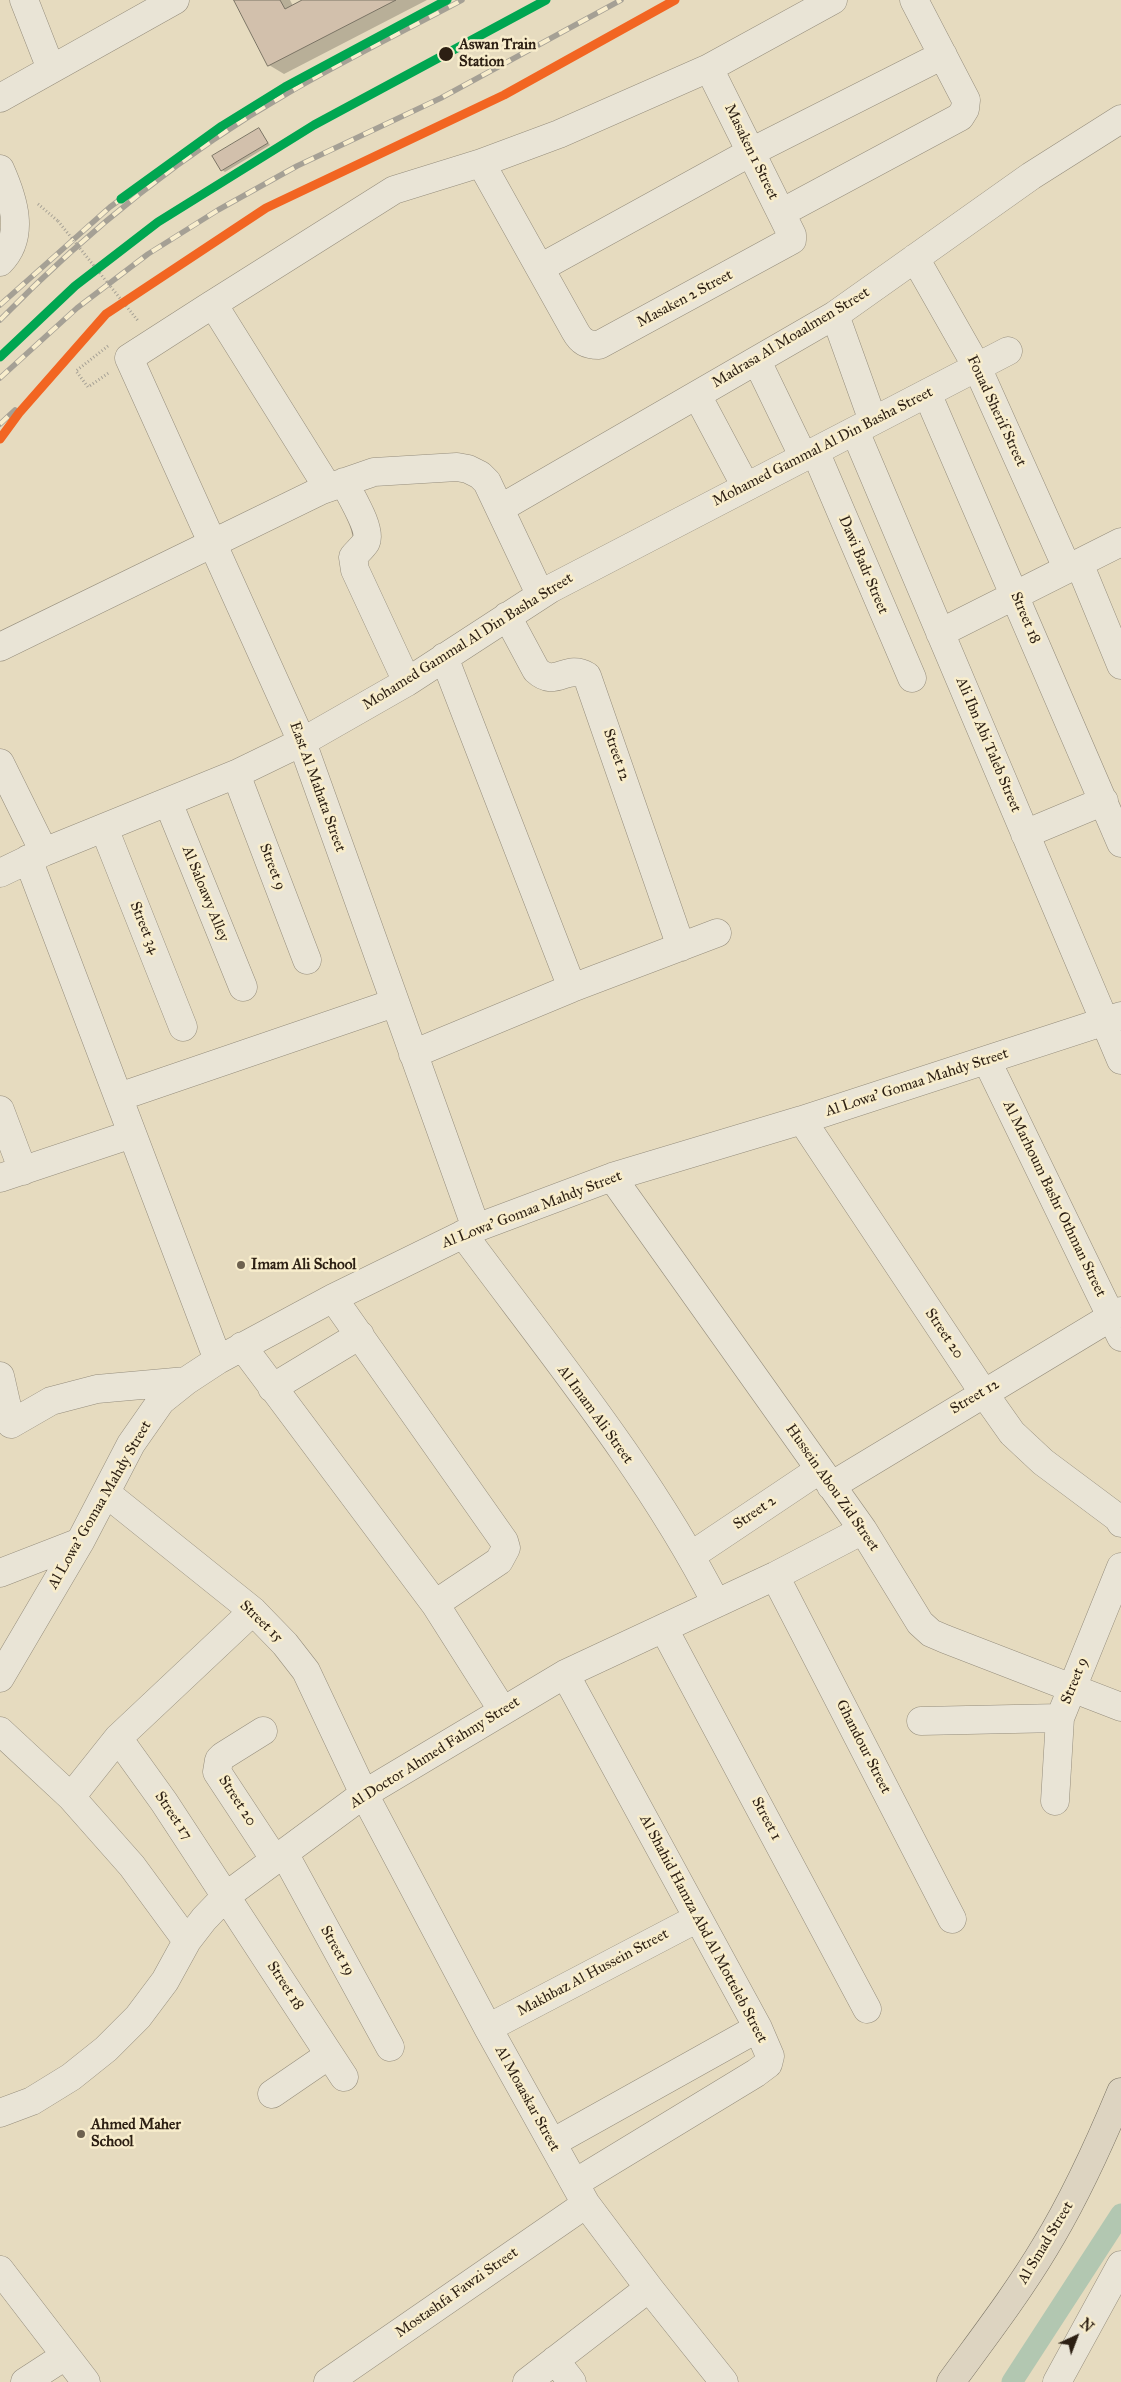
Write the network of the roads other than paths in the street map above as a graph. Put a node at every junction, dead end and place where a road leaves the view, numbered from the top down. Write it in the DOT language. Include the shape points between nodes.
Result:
graph roads {
  1 [pos="24,0"];
  2 [pos="175,0"];
  3 [pos="833,0"];
  4 [pos="914,0"];
  5 [pos="943,55"];
  6 [pos="709,68"];
  7 [pos="51,69"];
  8 [pos="0,98"];
  9 [pos="1121,119"];
  10 [pos="751,152"];
  11 [pos="482,163"];
  12 [pos="0,169"];
  13 [pos="787,224"];
  14 [pos="915,258"];
  15 [pos="0,262"];
  16 [pos="540,268"];
  17 [pos="213,304"];
  18 [pos="835,315"];
  19 [pos="1008,351"];
  20 [pos="757,361"];
  21 [pos="977,367"];
  22 [pos="927,393"];
  23 [pos="697,395"];
  24 [pos="864,426"];
  25 [pos="809,454"];
  26 [pos="336,485"];
  27 [pos="746,487"];
  28 [pos="501,508"];
  29 [pos="1121,542"];
  30 [pos="213,544"];
  31 [pos="1073,566"];
  32 [pos="540,594"];
  33 [pos="1015,594"];
  34 [pos="507,616"];
  35 [pos="940,633"];
  36 [pos="0,647"];
  37 [pos="444,657"];
  38 [pos="1121,665"];
  39 [pos="912,678"];
  40 [pos="407,682"];
  41 [pos="302,742"];
  42 [pos="0,763"];
  43 [pos="236,774"];
  44 [pos="1104,801"];
  45 [pos="168,802"];
  46 [pos="104,828"];
  47 [pos="1025,834"];
  48 [pos="1121,843"];
  49 [pos="36,856"];
  50 [pos="0,873"];
  51 [pos="717,933"];
  52 [pos="681,947"];
  53 [pos="307,960"];
  54 [pos="243,986"];
  55 [pos="572,988"];
  56 [pos="394,1003"];
  57 [pos="1113,1019"];
  58 [pos="183,1027"];
  59 [pos="413,1054"];
  60 [pos="1121,1060"];
  61 [pos="987,1061"];
  62 [pos="119,1097"];
  63 [pos="0,1110"];
  64 [pos="802,1120"];
  65 [pos="132,1134"];
  66 [pos="12,1175"];
  67 [pos="612,1177"];
  68 [pos="470,1231"];
  69 [pos="333,1298"];
  70 [pos="1118,1321"];
  71 [pos="360,1335"];
  72 [pos="242,1346"];
  73 [pos="218,1360"];
  74 [pos="0,1376"];
  75 [pos="186,1380"];
  76 [pos="272,1388"];
  77 [pos="983,1392"];
  78 [pos="5,1428"];
  79 [pos="825,1478"];
  80 [pos="106,1493"];
  81 [pos="1120,1521"];
  82 [pos="863,1530"];
  83 [pos="80,1542"];
  84 [pos="692,1555"];
  85 [pos="0,1573"];
  86 [pos="775,1576"];
  87 [pos="1118,1580"];
  88 [pos="716,1603"];
  89 [pos="434,1604"];
  90 [pos="253,1611"];
  91 [pos="664,1629"];
  92 [pos="565,1674"];
  93 [pos="0,1678"];
  94 [pos="1072,1688"];
  95 [pos="1121,1707"];
  96 [pos="503,1711"];
  97 [pos="1060,1718"];
  98 [pos="921,1721"];
  99 [pos="263,1731"];
  100 [pos="0,1732"];
  101 [pos="118,1738"];
  102 [pos="364,1794"];
  103 [pos="71,1797"];
  104 [pos="1054,1801"];
  105 [pos="280,1858"];
  106 [pos="226,1896"];
  107 [pos="698,1918"];
  108 [pos="952,1919"];
  109 [pos="187,1941"];
  110 [pos="867,2009"];
  111 [pos="488,2028"];
  112 [pos="758,2028"];
  113 [pos="390,2048"];
  114 [pos="1121,2092"];
  115 [pos="272,2094"];
  116 [pos="0,2113"];
  117 [pos="552,2143"];
  118 [pos="580,2194"];
  119 [pos="0,2270"];
  120 [pos="1120,2271"];
  121 [pos="649,2288"];
  122 [pos="9,2300"];
  123 [pos="65,2356"];
  124 [pos="555,2360"];
  125 [pos="25,2382"];
  126 [pos="86,2382"];
  127 [pos="328,2382"];
  128 [pos="527,2382"];
  129 [pos="572,2382"];
  130 [pos="724,2382"];
  131 [pos="951,2382"];
  132 [pos="1057,2382"];
  1 -- 7 [label="street"];
  2 -- 7 [label="street"];
  3 -- 6 [label="street"];
  4 -- 5 [label="street"];
  5 -- 10 [label="street"];
  5 -- 13 [label="street, Masaken 2 Street" via="966,100 964,109 954,122"];
  6 -- 10 [label="street, Masaken 1 Street"];
  6 -- 11 [label="street" via="559,134"];
  7 -- 8 [label="street"];
  9 -- 14 [label="street, Madrasa Al Moaalmen Street" via="1031,176"];
  10 -- 13 [label="street, Masaken 1 Street"];
  10 -- 16 [label="street"];
  11 -- 16 [label="street"];
  11 -- 17 [label="street" via="378,198"];
  12 -- 15 [label="street" via="23,205 8,254"];
  13 -- 16 [label="street, Masaken 2 Street" via="789,243 600,345 589,345 580,340"];
  14 -- 18 [label="street, Madrasa Al Moaalmen Street"];
  14 -- 21 [label="street, Fouad Sherif Street"];
  17 -- 26 [label="street"];
  17 -- 30 [label="street, East Al Mahata Street" via="129,358"];
  18 -- 20 [label="street, Madrasa Al Moaalmen Street"];
  18 -- 24 [label="street, Ali Ibn Abi Taleb Street"];
  19 -- 21 [label="street, Mohamed Gammal Al Din Basha Street"];
  20 -- 23 [label="street, Madrasa Al Moaalmen Street"];
  20 -- 25 [label="street, Dawi Badr Street"];
  21 -- 22 [label="street, Mohamed Gammal Al Din Basha Street"];
  21 -- 31 [label="street, Fouad Sherif Street"];
  22 -- 24 [label="street, Mohamed Gammal Al Din Basha Street"];
  22 -- 33 [label="street, Street 18"];
  23 -- 27 [label="street"];
  23 -- 28 [label="street, Madrasa Al Moaalmen Street"];
  24 -- 25 [label="street, Mohamed Gammal Al Din Basha Street"];
  24 -- 35 [label="street, Ali Ibn Abi Taleb Street"];
  25 -- 27 [label="street, Mohamed Gammal Al Din Basha Street"];
  25 -- 39 [label="street, Dawi Badr Street"];
  26 -- 28 [label="street" via="374,472 457,467 480,475"];
  26 -- 30 [label="street"];
  26 -- 40 [label="street" via="365,524 366,543 354,558 354,570"];
  27 -- 32 [label="street, Mohamed Gammal Al Din Basha Street"];
  28 -- 32 [label="street"];
  29 -- 31 [label="street"];
  30 -- 36 [label="street"];
  30 -- 41 [label="street, East Al Mahata Street"];
  31 -- 33 [label="street"];
  31 -- 38 [label="street, Fouad Sherif Street"];
  32 -- 34 [label="street, Mohamed Gammal Al Din Basha Street"];
  33 -- 35 [label="street"];
  33 -- 44 [label="street, Street 18"];
  34 -- 37 [label="street, Mohamed Gammal Al Din Basha Street"];
  34 -- 52 [label="street, Street 12" via="541,675 554,678 570,671 587,676"];
  35 -- 47 [label="street, Ali Ibn Abi Taleb Street"];
  37 -- 40 [label="street, Mohamed Gammal Al Din Basha Street"];
  37 -- 55 [label="street"];
  40 -- 41 [label="street, Mohamed Gammal Al Din Basha Street"];
  41 -- 43 [label="street, Mohamed Gammal Al Din Basha Street"];
  41 -- 56 [label="street, East Al Mahata Street"];
  42 -- 49 [label="street"];
  43 -- 45 [label="street, Mohamed Gammal Al Din Basha Street"];
  43 -- 53 [label="street, Street 9"];
  44 -- 47 [label="street"];
  44 -- 48 [label="street, Street 18"];
  45 -- 46 [label="street, Mohamed Gammal Al Din Basha Street"];
  45 -- 54 [label="street, Al Saloawy Alley"];
  46 -- 49 [label="street, Mohamed Gammal Al Din Basha Street"];
  46 -- 58 [label="street, Street 34"];
  47 -- 57 [label="street, Ali Ibn Abi Taleb Street"];
  49 -- 50 [label="street, Mohamed Gammal Al Din Basha Street"];
  49 -- 62 [label="street"];
  51 -- 52 [label="street"];
  52 -- 55 [label="street"];
  55 -- 59 [label="street"];
  56 -- 59 [label="street, East Al Mahata Street"];
  56 -- 62 [label="street"];
  57 -- 60 [label="street, Ali Ibn Abi Taleb Street"];
  57 -- 61 [label="street, Al Lowa' Gomaa Mahdy Street"];
  59 -- 68 [label="street, East Al Mahata Street"];
  61 -- 64 [label="street, Al Lowa' Gomaa Mahdy Street"];
  61 -- 70 [label="street, Al Marhoum Bashr Othman Street"];
  62 -- 65 [label="street"];
  63 -- 66 [label="street"];
  64 -- 67 [label="street, Al Lowa' Gomaa Mahdy Street"];
  64 -- 77 [label="street, Street 20"];
  65 -- 66 [label="street"];
  65 -- 73 [label="street"];
  67 -- 68 [label="street, Al Lowa' Gomaa Mahdy Street"];
  67 -- 79 [label="street, Hussein Abou Zid Street"];
  68 -- 69 [label="street, Al Lowa' Gomaa Mahdy Street"];
  68 -- 84 [label="street, Al Imam Ali Street"];
  69 -- 71 [label="street"];
  69 -- 72 [label="street, Al Lowa' Gomaa Mahdy Street"];
  70 -- 77 [label="street, Street 12"];
  71 -- 76 [label="street"];
  71 -- 89 [label="street" via="498,1531 506,1548 499,1561"];
  72 -- 73 [label="street, Al Lowa' Gomaa Mahdy Street"];
  72 -- 76 [label="street"];
  73 -- 75 [label="street, Al Lowa' Gomaa Mahdy Street"];
  74 -- 78 [label="street"];
  75 -- 78 [label="street" via="97,1389 52,1401"];
  75 -- 80 [label="street, Al Lowa' Gomaa Mahdy Street" via="161,1401 131,1444"];
  76 -- 89 [label="street"];
  77 -- 79 [label="street, Street 12"];
  77 -- 81 [label="street, Street 20" via="1012,1433 1043,1462"];
  79 -- 82 [label="street, Hussein Abou Zid Street"];
  79 -- 84 [label="street, Street 2"];
  80 -- 83 [label="street, Al Lowa' Gomaa Mahdy Street"];
  80 -- 90 [label="street, Street 15"];
  82 -- 86 [label="street, Al Doctor Ahmed Fahmy Street"];
  82 -- 94 [label="street, Hussein Abou Zid Street" via="920,1623 931,1633"];
  83 -- 85 [label="street"];
  83 -- 93 [label="street, Al Lowa' Gomaa Mahdy Street"];
  84 -- 88 [label="street, Al Imam Ali Street"];
  86 -- 88 [label="street, Al Doctor Ahmed Fahmy Street"];
  86 -- 108 [label="street, Ghandour Street"];
  87 -- 94 [label="street, Street 9"];
  88 -- 91 [label="street, Al Doctor Ahmed Fahmy Street"];
  89 -- 96 [label="street"];
  90 -- 101 [label="street"];
  90 -- 102 [label="street, Street 15" via="306,1671"];
  91 -- 92 [label="street, Al Doctor Ahmed Fahmy Street"];
  91 -- 110 [label="street, Street 1"];
  92 -- 96 [label="street, Al Doctor Ahmed Fahmy Street"];
  92 -- 107 [label="street, Al Shahid Hamza Abd Al Motteleb Street"];
  94 -- 95 [label="street, Hussein Abou Zid Street"];
  94 -- 97 [label="street, Street 9"];
  96 -- 102 [label="street, Al Doctor Ahmed Fahmy Street"];
  97 -- 98 [label="street"];
  97 -- 104 [label="street, Street 9"];
  99 -- 105 [label="street, Street 20" via="223,1756 217,1772"];
  100 -- 103 [label="street"];
  101 -- 103 [label="street"];
  101 -- 106 [label="street, Street 17"];
  102 -- 105 [label="street, Al Doctor Ahmed Fahmy Street"];
  102 -- 111 [label="street, Al Moaaskar Street"];
  103 -- 109 [label="street" via="132,1866"];
  105 -- 106 [label="street, Al Doctor Ahmed Fahmy Street"];
  105 -- 113 [label="street, Street 19"];
  106 -- 109 [label="street, Al Doctor Ahmed Fahmy Street"];
  106 -- 115 [label="street, Street 18" via="336,2066"];
  107 -- 111 [label="street, Makhbaz Al Hussein Street"];
  107 -- 112 [label="street, Al Shahid Hamza Abd Al Motteleb Street"];
  109 -- 116 [label="street, Al Doctor Ahmed Fahmy Street" via="138,2017 106,2049 71,2078"];
  111 -- 117 [label="street, Al Moaaskar Street"];
  112 -- 117 [label="street"];
  112 -- 118 [label="street, Al Shahid Hamza Abd Al Motteleb Street" via="770,2056 768,2064"];
  114 -- 131 [label="highway, Al Smad Street" via="1076,2193 1046,2246"];
  117 -- 118 [label="street, Al Moaaskar Street"];
  118 -- 121 [label="street, Al Moaaskar Street"];
  118 -- 127 [label="street, Mostashfa Fawzi Street"];
  119 -- 122 [label="street"];
  120 -- 132 [label="street"];
  121 -- 124 [label="street"];
  121 -- 130 [label="street, Al Moaaskar Street"];
  122 -- 123 [label="street"];
  123 -- 125 [label="street"];
  123 -- 126 [label="street"];
  124 -- 128 [label="street"];
  124 -- 129 [label="street"];
}
